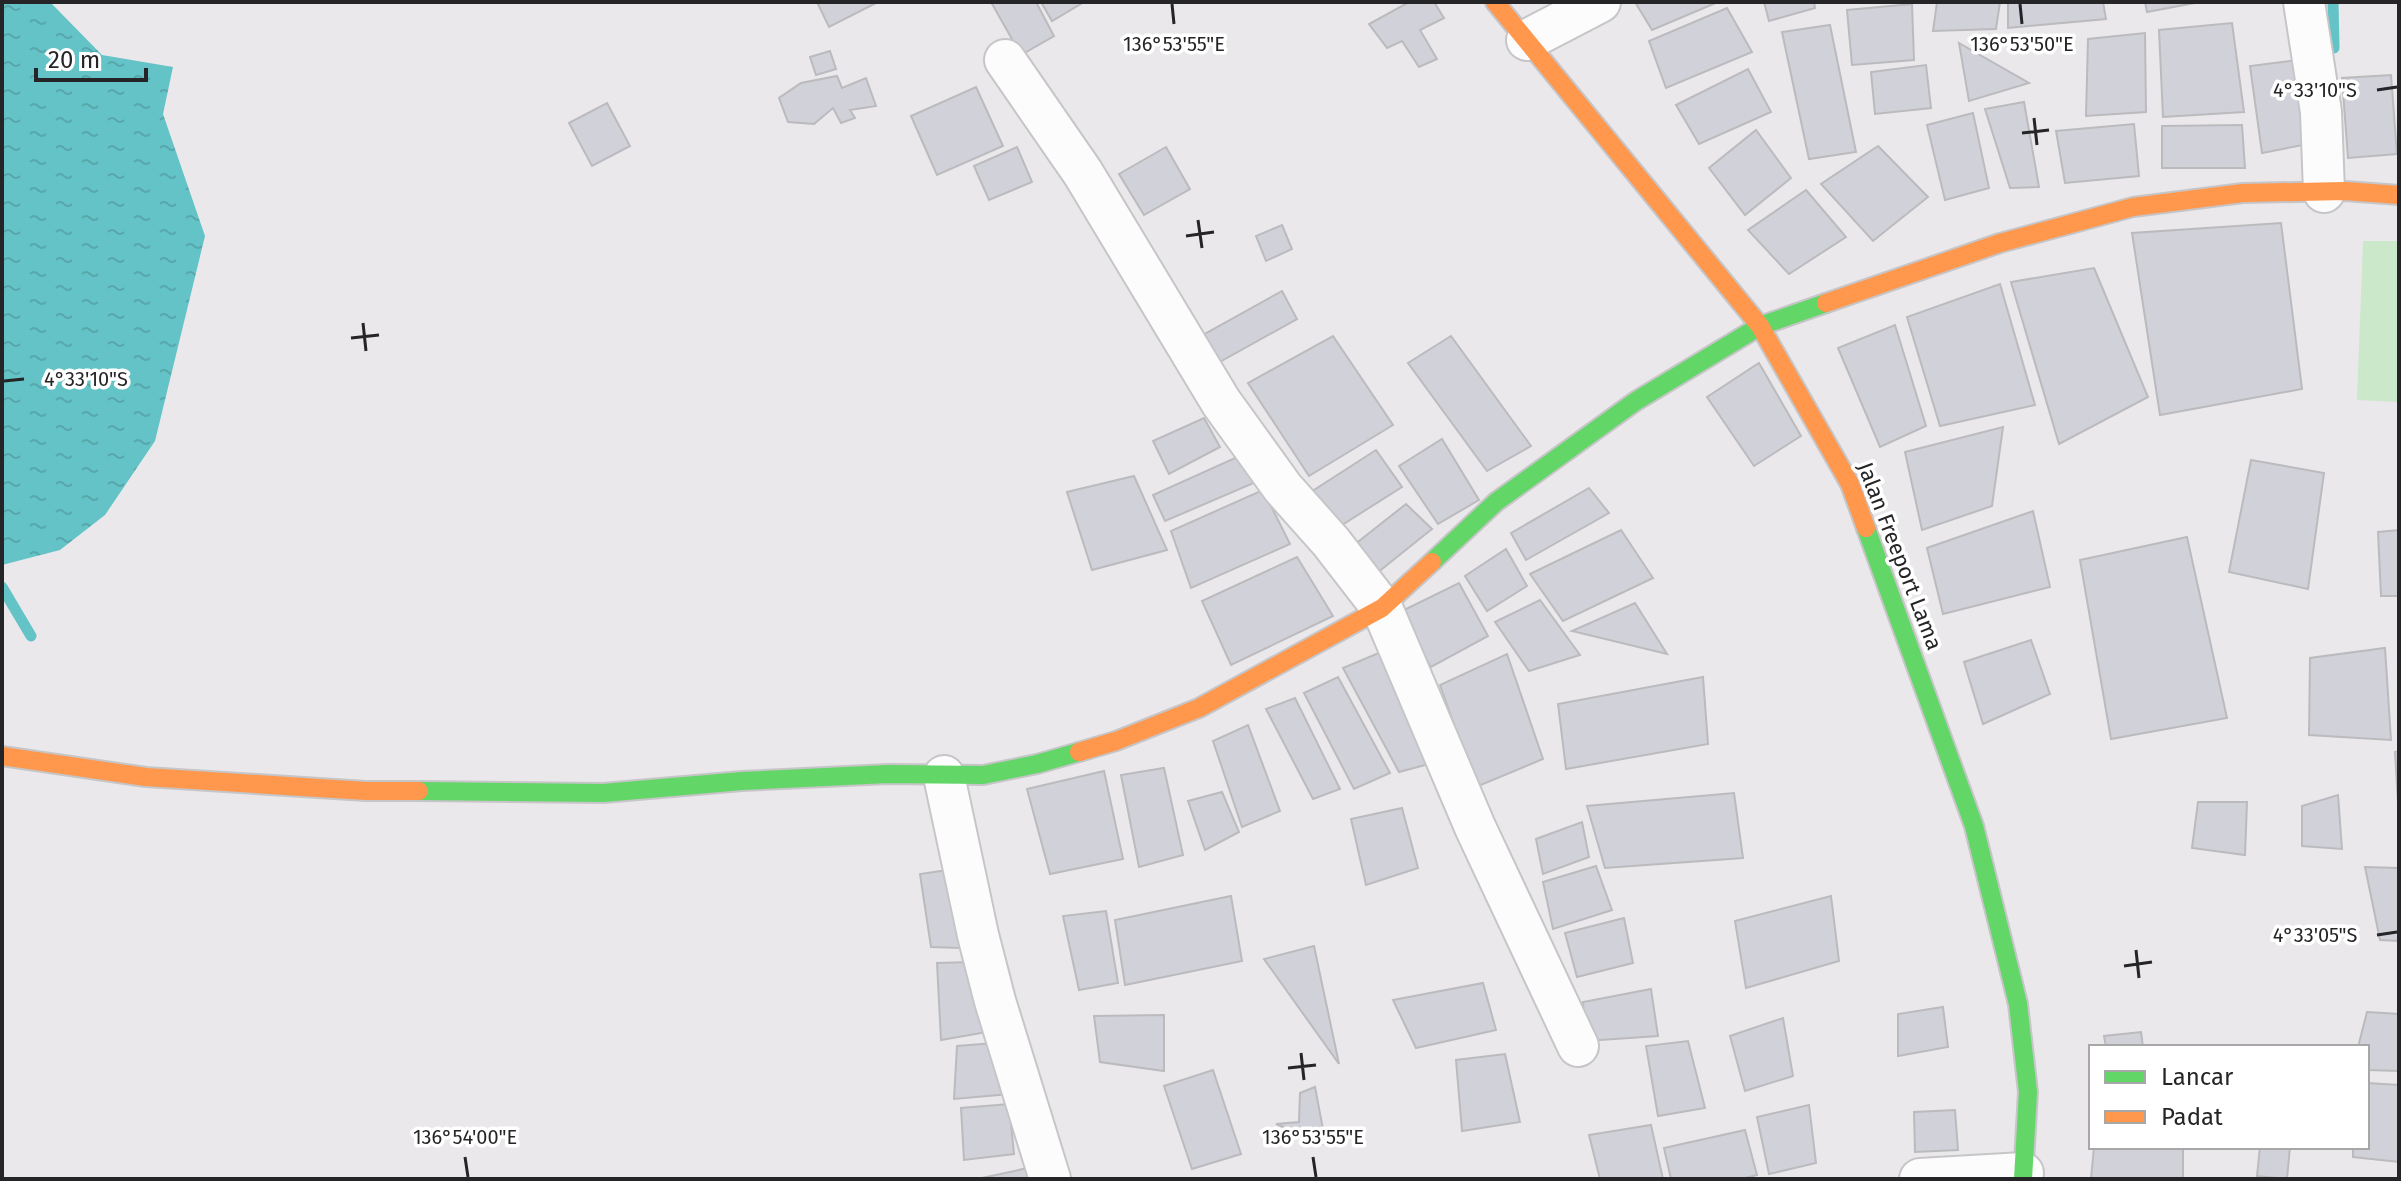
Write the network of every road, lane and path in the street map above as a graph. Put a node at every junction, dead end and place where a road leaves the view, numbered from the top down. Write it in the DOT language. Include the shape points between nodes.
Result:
graph roads {
  1 [pos="1495,2"];
  2 [pos="1600,2"];
  3 [pos="2304,2"];
  4 [pos="1527,40"];
  5 [pos="1005,60"];
  6 [pos="2339,191"];
  7 [pos="2399,195"];
  8 [pos="1760,326"];
  9 [pos="1382,608"];
  10 [pos="2,756"];
  11 [pos="944,776"];
  12 [pos="1578,1046"];
  13 [pos="2023,1176"];
  14 [pos="1050,1179"];
  15 [pos="1920,1179"];
  1 -- 4 [label="street, Jalan Freeport Lama"];
  2 -- 4 [label="street"];
  3 -- 6 [label="street"];
  4 -- 8 [label="street, Jalan Freeport Lama"];
  5 -- 9 [label="street" via="1083,173 1221,402 1283,488"];
  6 -- 7 [label="street"];
  6 -- 8 [label="street" via="2243,193 2133,207 2000,243"];
  8 -- 9 [label="street" via="1636,401 1496,502"];
  8 -- 13 [label="street, Jalan Freeport Lama" via="1850,484 1974,826 2018,1004 2028,1092"];
  9 -- 11 [label="street" via="1199,708 1116,741 983,775"];
  9 -- 12 [label="street" via="1475,827"];
  10 -- 11 [label="street" via="146,777 366,791 603,793 742,781"];
  11 -- 14 [label="street" via="988,975"];
  13 -- 15 [label="street"];
}
